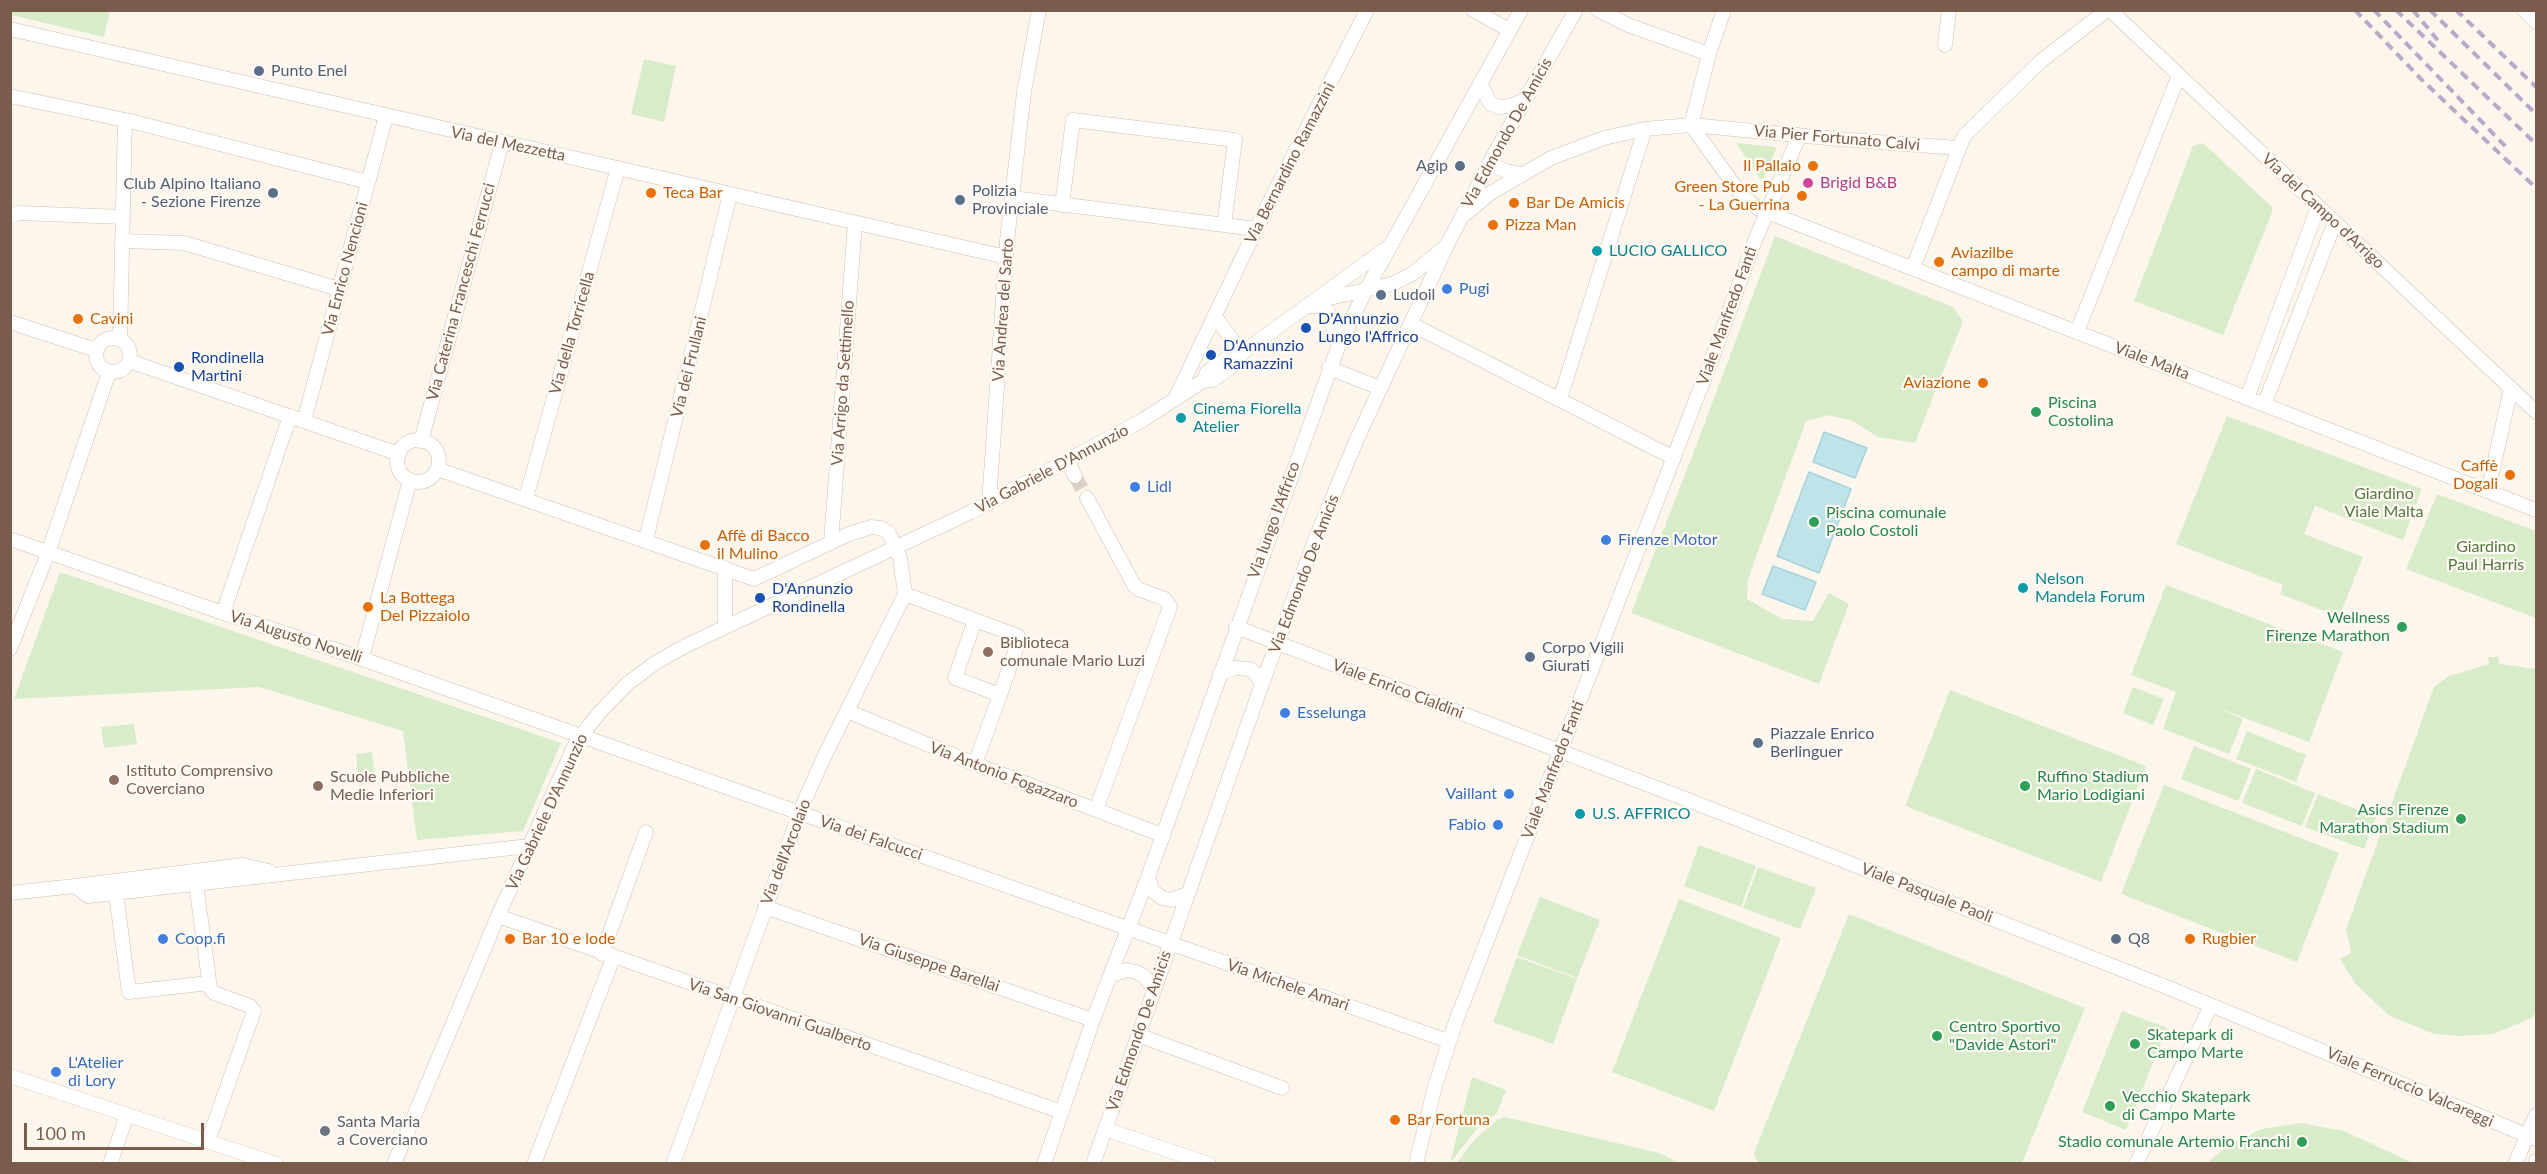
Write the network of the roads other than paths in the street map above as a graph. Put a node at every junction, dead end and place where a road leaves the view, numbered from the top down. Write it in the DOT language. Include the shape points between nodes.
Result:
graph roads {
  1 [pos="1039,10"];
  2 [pos="1367,10"];
  3 [pos="1473,10"];
  4 [pos="1521,10"];
  5 [pos="1576,10"];
  6 [pos="1598,10"];
  7 [pos="1724,10"];
  8 [pos="1949,10"];
  9 [pos="2108,10"];
  10 [pos="2524,10"];
  11 [pos="2536,22"];
  12 [pos="10,29"];
  13 [pos="1509,30"];
  14 [pos="1945,45"];
  15 [pos="1709,54"];
  16 [pos="2179,75"];
  17 [pos="1480,82"];
  18 [pos="10,96"];
  19 [pos="1525,100"];
  20 [pos="386,116"];
  21 [pos="125,120"];
  22 [pos="1691,125"];
  23 [pos="1645,129"];
  24 [pos="1799,136"];
  25 [pos="502,143"];
  26 [pos="1958,148"];
  27 [pos="1490,164"];
  28 [pos="618,168"];
  29 [pos="1521,174"];
  30 [pos="368,182"];
  31 [pos="730,194"];
  32 [pos="1012,198"];
  33 [pos="1062,205"];
  34 [pos="2318,207"];
  35 [pos="1767,212"];
  36 [pos="10,216"];
  37 [pos="123,217"];
  38 [pos="1461,218"];
  39 [pos="2335,222"];
  40 [pos="855,223"];
  41 [pos="1224,225"];
  42 [pos="1257,229"];
  43 [pos="122,241"];
  44 [pos="1391,245"];
  45 [pos="1447,245"];
  46 [pos="1006,257"];
  47 [pos="1913,268"];
  48 [pos="339,289"];
  49 [pos="1366,290"];
  50 [pos="1308,306"];
  51 [pos="1216,318"];
  52 [pos="10,322"];
  53 [pos="1411,324"];
  54 [pos="2077,332"];
  55 [pos="120,339"];
  56 [pos="1339,345"];
  57 [pos="96,350"];
  58 [pos="1242,353"];
  59 [pos="129,361"];
  60 [pos="1329,368"];
  61 [pos="109,372"];
  62 [pos="1380,388"];
  63 [pos="2511,388"];
  64 [pos="2247,398"];
  65 [pos="1560,399"];
  66 [pos="1174,401"];
  67 [pos="2264,405"];
  68 [pos="2536,412"];
  69 [pos="290,416"];
  70 [pos="304,421"];
  71 [pos="421,441"];
  72 [pos="399,454"];
  73 [pos="1674,458"];
  74 [pos="1067,461"];
  75 [pos="437,469"];
  76 [pos="1075,476"];
  77 [pos="410,480"];
  78 [pos="2488,491"];
  79 [pos="526,498"];
  80 [pos="1087,498"];
  81 [pos="989,503"];
  82 [pos="2536,510"];
  83 [pos="10,539"];
  84 [pos="646,540"];
  85 [pos="831,543"];
  86 [pos="896,548"];
  87 [pos="48,553"];
  88 [pos="725,568"];
  89 [pos="905,594"];
  90 [pos="223,613"];
  91 [pos="975,620"];
  92 [pos="725,626"];
  93 [pos="1236,627"];
  94 [pos="1277,643"];
  95 [pos="10,649"];
  96 [pos="362,658"];
  97 [pos="1220,673"];
  98 [pos="1262,684"];
  99 [pos="1000,695"];
  100 [pos="847,711"];
  101 [pos="580,736"];
  102 [pos="1560,751"];
  103 [pos="975,764"];
  104 [pos="1096,810"];
  105 [pos="800,813"];
  106 [pos="646,832"];
  107 [pos="1162,835"];
  108 [pos="530,846"];
  109 [pos="283,873"];
  110 [pos="1148,877"];
  111 [pos="196,884"];
  112 [pos="75,886"];
  113 [pos="10,893"];
  114 [pos="116,893"];
  115 [pos="1187,894"];
  116 [pos="765,907"];
  117 [pos="498,916"];
  118 [pos="1127,929"];
  119 [pos="1170,944"];
  120 [pos="607,956"];
  121 [pos="1111,975"];
  122 [pos="208,983"];
  123 [pos="1154,989"];
  124 [pos="733,999"];
  125 [pos="2211,1005"];
  126 [pos="1093,1020"];
  127 [pos="1138,1035"];
  128 [pos="2293,1038"];
  129 [pos="1448,1041"];
  130 [pos="10,1076"];
  131 [pos="1282,1088"];
  132 [pos="1062,1112"];
  133 [pos="127,1115"];
  134 [pos="2536,1115"];
  135 [pos="1105,1129"];
  136 [pos="2532,1137"];
  137 [pos="208,1141"];
  138 [pos="242,1158"];
  139 [pos="110,1164"];
  140 [pos="276,1164"];
  141 [pos="394,1164"];
  142 [pos="534,1164"];
  143 [pos="673,1164"];
  144 [pos="1044,1164"];
  145 [pos="1093,1164"];
  146 [pos="1209,1164"];
  147 [pos="1416,1164"];
  148 [pos="2136,1164"];
  149 [pos="2515,1164"];
  1 -- 32 [label="street, Via Andrea del Sarto" via="1024,93"];
  2 -- 42 [label="street, Via Bernardino Ramazzini"];
  3 -- 13 [label="street"];
  4 -- 13 [label="street, Via lungo l'Affrico"];
  5 -- 19 [label="street, Via Edmondo De Amicis"];
  6 -- 15 [label="street"];
  7 -- 15 [label="street"];
  8 -- 14 [label="street"];
  9 -- 16 [label="street, Via del Campo d'Arrigo"];
  9 -- 26 [label="street" via="2041,61 1972,127"];
  10 -- 11 [label="street"];
  12 -- 20 [label="street, Via del Mezzetta"];
  13 -- 17 [label="street, Via lungo l'Affrico"];
  15 -- 22 [label="street"];
  16 -- 34 [label="street, Via del Campo d'Arrigo"];
  16 -- 54 [label="street"];
  17 -- 19 [label="street" via="1490,103 1498,107"];
  17 -- 44 [label="street, Via lungo l'Affrico"];
  18 -- 21 [label="street"];
  19 -- 27 [label="street, Via Edmondo De Amicis"];
  20 -- 25 [label="street, Via del Mezzetta"];
  20 -- 30 [label="street, Via Enrico Nencioni"];
  21 -- 30 [label="street"];
  21 -- 37 [label="street"];
  22 -- 23 [label="street, Via Pier Fortunato Calvi"];
  22 -- 24 [label="street, Via Pier Fortunato Calvi"];
  22 -- 35 [label="street, Viale Malta" via="1742,196"];
  23 -- 29 [label="street, Via Pier Fortunato Calvi" via="1581,146"];
  23 -- 65 [label="street"];
  24 -- 26 [label="street, Via Pier Fortunato Calvi"];
  24 -- 35 [label="street, Viale Manfredo Fanti"];
  25 -- 28 [label="street, Via del Mezzetta"];
  25 -- 71 [label="street, Via Caterina Franceschi Ferrucci"];
  26 -- 47 [label="street"];
  27 -- 29 [label="street"];
  27 -- 38 [label="street, Via Edmondo De Amicis"];
  28 -- 31 [label="street, Via del Mezzetta"];
  28 -- 79 [label="street, Via della Torricella"];
  29 -- 38 [label="street, Via Pier Fortunato Calvi"];
  30 -- 48 [label="street, Via Enrico Nencioni"];
  31 -- 40 [label="street, Via del Mezzetta"];
  31 -- 84 [label="street, Via dei Frullani"];
  32 -- 33 [label="street"];
  32 -- 46 [label="street, Via Andrea del Sarto"];
  33 -- 41 [label="street"];
  33 -- 41 [label="street" via="1073,120 1235,140"];
  34 -- 39 [label="street, Via del Campo d'Arrigo"];
  34 -- 64 [label="street"];
  35 -- 47 [label="street, Viale Malta"];
  35 -- 73 [label="street, Viale Manfredo Fanti"];
  36 -- 37 [label="street" via="19,213"];
  37 -- 43 [label="street"];
  38 -- 45 [label="street, Via Edmondo De Amicis"];
  39 -- 63 [label="street, Via del Campo d'Arrigo"];
  39 -- 67 [label="street"];
  40 -- 46 [label="street, Via del Mezzetta"];
  40 -- 85 [label="street, Via Arrigo da Settimello"];
  41 -- 42 [label="street"];
  42 -- 51 [label="street, Via Bernardino Ramazzini"];
  43 -- 48 [label="street" via="184,243"];
  43 -- 55 [label="street"];
  44 -- 49 [label="street, Via lungo l'Affrico"];
  44 -- 50 [label="street, Via Gabriele D'Annunzio"];
  45 -- 49 [label="street" via="1405,278"];
  45 -- 53 [label="street, Via Edmondo De Amicis"];
  46 -- 81 [label="street, Via Andrea del Sarto"];
  47 -- 54 [label="street, Viale Malta"];
  48 -- 70 [label="street, Via Enrico Nencioni"];
  49 -- 50 [label="street, Via Gabriele D'Annunzio"];
  49 -- 56 [label="street, Via lungo l'Affrico"];
  50 -- 56 [label="street" via="1329,312"];
  50 -- 58 [label="street, Via Gabriele D'Annunzio"];
  51 -- 58 [label="street"];
  51 -- 66 [label="street, Via Bernardino Ramazzini"];
  52 -- 57 [label="street"];
  53 -- 62 [label="street, Via Edmondo De Amicis"];
  53 -- 65 [label="street"];
  54 -- 64 [label="street, Viale Malta"];
  55 -- 57 [label="street" via="105,340"];
  55 -- 59 [label="street" via="129,348"];
  56 -- 60 [label="street, Via lungo l'Affrico"];
  57 -- 61 [label="street" via="97,363"];
  58 -- 66 [label="street, Via Gabriele D'Annunzio" via="1233,354 1212,368 1203,381"];
  59 -- 61 [label="street" via="121,370"];
  59 -- 69 [label="street"];
  60 -- 62 [label="street"];
  60 -- 93 [label="street, Via lungo l'Affrico"];
  61 -- 87 [label="street"];
  62 -- 94 [label="street, Via Edmondo De Amicis" via="1317,535"];
  63 -- 68 [label="street, Via del Campo d'Arrigo"];
  63 -- 78 [label="street"];
  64 -- 67 [label="street, Viale Malta"];
  65 -- 73 [label="street"];
  66 -- 74 [label="street, Via Gabriele D'Annunzio"];
  67 -- 78 [label="street, Viale Malta"];
  69 -- 70 [label="street"];
  69 -- 90 [label="street"];
  70 -- 72 [label="street"];
  71 -- 72 [label="street" via="405,445"];
  71 -- 75 [label="street" via="436,451"];
  72 -- 77 [label="street" via="399,468"];
  73 -- 102 [label="street, Viale Manfredo Fanti"];
  74 -- 76 [label="street"];
  74 -- 81 [label="street, Via Gabriele D'Annunzio"];
  75 -- 77 [label="street" via="426,480"];
  75 -- 79 [label="street"];
  77 -- 96 [label="street"];
  78 -- 82 [label="street, Viale Malta"];
  79 -- 84 [label="street"];
  80 -- 104 [label="street" via="1134,585 1165,599 1170,607"];
  81 -- 86 [label="street, Via Gabriele D'Annunzio"];
  83 -- 87 [label="street, Via Augusto Novelli"];
  84 -- 88 [label="street"];
  85 -- 86 [label="street" via="876,527 889,533"];
  85 -- 88 [label="street" via="754,579"];
  86 -- 89 [label="street"];
  86 -- 92 [label="street, Via Gabriele D'Annunzio"];
  87 -- 90 [label="street, Via Augusto Novelli"];
  87 -- 95 [label="street"];
  88 -- 92 [label="street"];
  89 -- 91 [label="street"];
  89 -- 100 [label="street, Via dell'Arcolaio"];
  90 -- 96 [label="street, Via Augusto Novelli"];
  91 -- 99 [label="street" via="1019,637"];
  91 -- 99 [label="street" via="954,678"];
  92 -- 101 [label="street, Via Gabriele D'Annunzio" via="669,654 638,675"];
  93 -- 94 [label="street, Viale Enrico Cialdini"];
  93 -- 97 [label="street, Via lungo l'Affrico"];
  94 -- 98 [label="street, Via Edmondo De Amicis"];
  94 -- 102 [label="street, Viale Enrico Cialdini"];
  96 -- 101 [label="street, Via Augusto Novelli"];
  97 -- 98 [label="street" via="1250,669"];
  97 -- 107 [label="street, Via lungo l'Affrico"];
  98 -- 115 [label="street, Via Edmondo De Amicis"];
  99 -- 103 [label="street"];
  100 -- 103 [label="street, Via Antonio Fogazzaro"];
  100 -- 105 [label="street, Via dell'Arcolaio"];
  101 -- 105 [label="street, Via dei Falcucci"];
  101 -- 108 [label="street, Via Gabriele D'Annunzio"];
  102 -- 125 [label="street, Viale Pasquale Paoli"];
  102 -- 129 [label="street, Viale Manfredo Fanti"];
  103 -- 104 [label="street, Via Antonio Fogazzaro"];
  104 -- 107 [label="street, Via Antonio Fogazzaro"];
  105 -- 116 [label="street, Via dell'Arcolaio"];
  105 -- 118 [label="street, Via dei Falcucci"];
  106 -- 120 [label="street"];
  107 -- 110 [label="street, Via lungo l'Affrico"];
  108 -- 109 [label="street"];
  108 -- 117 [label="street, Via Gabriele D'Annunzio"];
  109 -- 111 [label="street"];
  109 -- 112 [label="street" via="242,865"];
  110 -- 115 [label="street" via="1153,891 1162,898 1171,900"];
  110 -- 118 [label="street, Via lungo l'Affrico"];
  111 -- 114 [label="street"];
  111 -- 122 [label="street"];
  112 -- 113 [label="street"];
  112 -- 114 [label="street" via="88,896"];
  114 -- 122 [label="street" via="129,992"];
  115 -- 119 [label="street, Via Edmondo De Amicis"];
  116 -- 124 [label="street, Via dell'Arcolaio"];
  116 -- 126 [label="street, Via Giuseppe Barellai"];
  117 -- 120 [label="street, Via San Giovanni Gualberto"];
  117 -- 141 [label="street, Via Gabriele D'Annunzio"];
  118 -- 119 [label="street, Via Michele Amari"];
  118 -- 121 [label="street, Via lungo l'Affrico"];
  119 -- 123 [label="street, Via Edmondo De Amicis"];
  119 -- 129 [label="street, Via Michele Amari"];
  120 -- 124 [label="street, Via San Giovanni Gualberto"];
  120 -- 142 [label="street"];
  121 -- 123 [label="street" via="1126,970 1140,973"];
  121 -- 126 [label="street, Via lungo l'Affrico"];
  122 -- 137 [label="street" via="212,991 254,1011"];
  123 -- 127 [label="street, Via Edmondo De Amicis"];
  124 -- 132 [label="street, Via San Giovanni Gualberto"];
  124 -- 143 [label="street, Via dell'Arcolaio"];
  125 -- 128 [label="street, Viale Pasquale Paoli"];
  125 -- 148 [label="street"];
  126 -- 132 [label="street, Via lungo l'Affrico"];
  127 -- 131 [label="street"];
  127 -- 135 [label="street, Via Edmondo De Amicis"];
  128 -- 136 [label="street, Viale Ferruccio Valcareggi"];
  129 -- 147 [label="street, Viale Manfredo Fanti"];
  130 -- 133 [label="street"];
  132 -- 144 [label="street, Via lungo l'Affrico"];
  133 -- 137 [label="street"];
  133 -- 139 [label="street"];
  134 -- 136 [label="street"];
  135 -- 145 [label="street, Via Edmondo De Amicis"];
  135 -- 146 [label="street"];
  136 -- 149 [label="street"];
  137 -- 138 [label="street"];
  138 -- 140 [label="street"];
}
